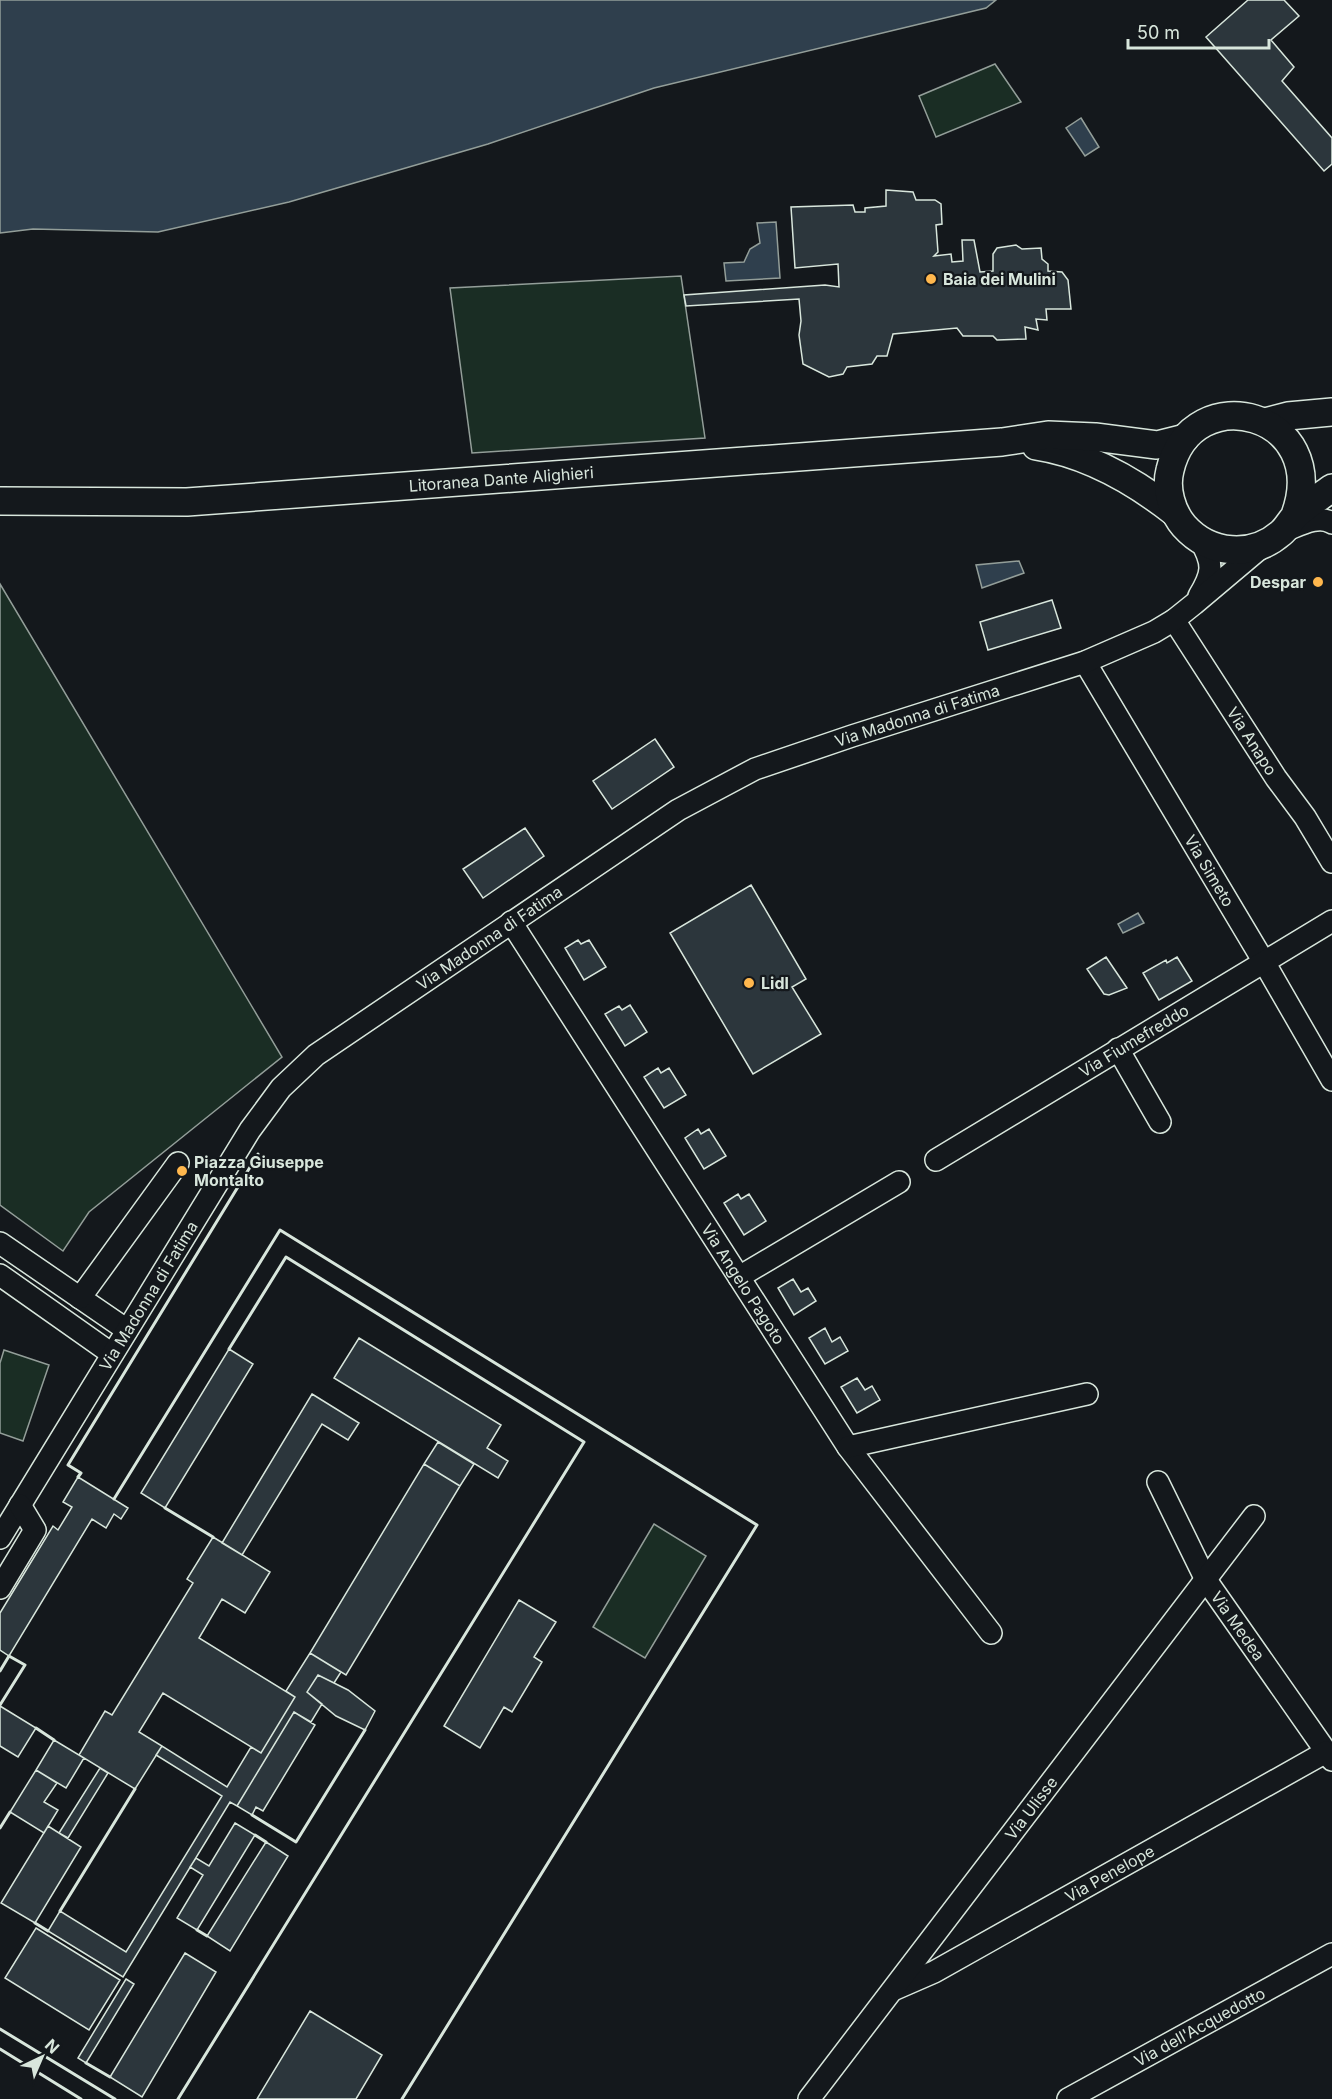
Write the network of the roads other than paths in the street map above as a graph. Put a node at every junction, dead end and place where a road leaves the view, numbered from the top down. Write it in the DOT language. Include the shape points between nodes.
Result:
graph roads {
  1 [pos="1332,412"];
  2 [pos="1265,422"];
  3 [pos="1185,438"];
  4 [pos="1002,442"];
  5 [pos="1332,488"];
  6 [pos="0,501"];
  7 [pos="1174,512"];
  8 [pos="1332,523"];
  9 [pos="1282,530"];
  10 [pos="1200,540"];
  11 [pos="1194,604"];
  12 [pos="1174,620"];
  13 [pos="1085,662"];
  14 [pos="1332,862"];
  15 [pos="1332,921"];
  16 [pos="512,922"];
  17 [pos="1264,962"];
  18 [pos="1118,1049"];
  19 [pos="1332,1080"];
  20 [pos="1160,1122"];
  21 [pos="936,1160"];
  22 [pos="178,1163"];
  23 [pos="898,1182"];
  24 [pos="0,1243"];
  25 [pos="0,1275"];
  26 [pos="739,1277"];
  27 [pos="80,1298"];
  28 [pos="127,1330"];
  29 [pos="112,1354"];
  30 [pos="1087,1394"];
  31 [pos="848,1447"];
  32 [pos="1158,1482"];
  33 [pos="20,1505"];
  34 [pos="1254,1516"];
  35 [pos="0,1538"];
  36 [pos="1206,1580"];
  37 [pos="0,1588"];
  38 [pos="991,1633"];
  39 [pos="1329,1756"];
  40 [pos="1332,1954"];
  41 [pos="891,1991"];
  42 [pos="809,2099"];
  43 [pos="1068,2099"];
  1 -- 2 [label="main road"];
  2 -- 3 [label="main road" via="1248,417 1214,419"];
  2 -- 9 [label="main road" via="1292,446 1303,480 1302,498"];
  3 -- 4 [label="main road" via="1157,445 1095,436 1048,435"];
  3 -- 7 [label="main road" via="1169,473"];
  4 -- 6 [label="main road, Litoranea Dante Alighieri" via="187,502"];
  4 -- 7 [label="main road" via="1040,447 1111,471 1145,489"];
  5 -- 9 [label="main road"];
  7 -- 10 [label="main road"];
  8 -- 9 [label="street, Via Madonna di Fatima" via="1309,521"];
  9 -- 10 [label="main road" via="1251,549 1216,548"];
  9 -- 11 [label="street, Via Madonna di Fatima"];
  10 -- 11 [label="street" via="1210,556 1210,573"];
  11 -- 12 [label="street, Via Madonna di Fatima"];
  12 -- 13 [label="street, Via Madonna di Fatima"];
  12 -- 14 [label="street, Via Anapo"];
  13 -- 16 [label="street, Via Madonna di Fatima" via="748,772 678,810"];
  13 -- 17 [label="street, Via Simeto"];
  15 -- 17 [label="street, Via Fiumefreddo"];
  16 -- 26 [label="street, Via Angelo Pagoto"];
  16 -- 28 [label="street, Via Madonna di Fatima" via="316,1055 281,1088 250,1130"];
  17 -- 18 [label="street, Via Fiumefreddo"];
  17 -- 19 [label="street, Via Simeto"];
  18 -- 20 [label="street"];
  18 -- 21 [label="street, Via Fiumefreddo"];
  22 -- 27 [label="street"];
  23 -- 26 [label="street"];
  24 -- 27 [label="street"];
  25 -- 29 [label="street"];
  26 -- 31 [label="street, Via Angelo Pagoto"];
  27 -- 28 [label="street"];
  28 -- 29 [label="street, Via Madonna di Fatima"];
  29 -- 33 [label="street, Via Madonna di Fatima"];
  30 -- 31 [label="street"];
  31 -- 38 [label="street, Via Angelo Pagoto"];
  32 -- 36 [label="street, Via Medea"];
  33 -- 35 [label="street, Via Madonna di Fatima"];
  33 -- 37 [label="street" via="35,1530"];
  34 -- 36 [label="street, Via Ulisse"];
  36 -- 39 [label="street, Via Medea"];
  36 -- 41 [label="street, Via Ulisse"];
  39 -- 41 [label="street, Via Penelope" via="934,1972"];
  40 -- 43 [label="street, Via dell'Acquedotto"];
  41 -- 42 [label="street, Via Ulisse"];
}
